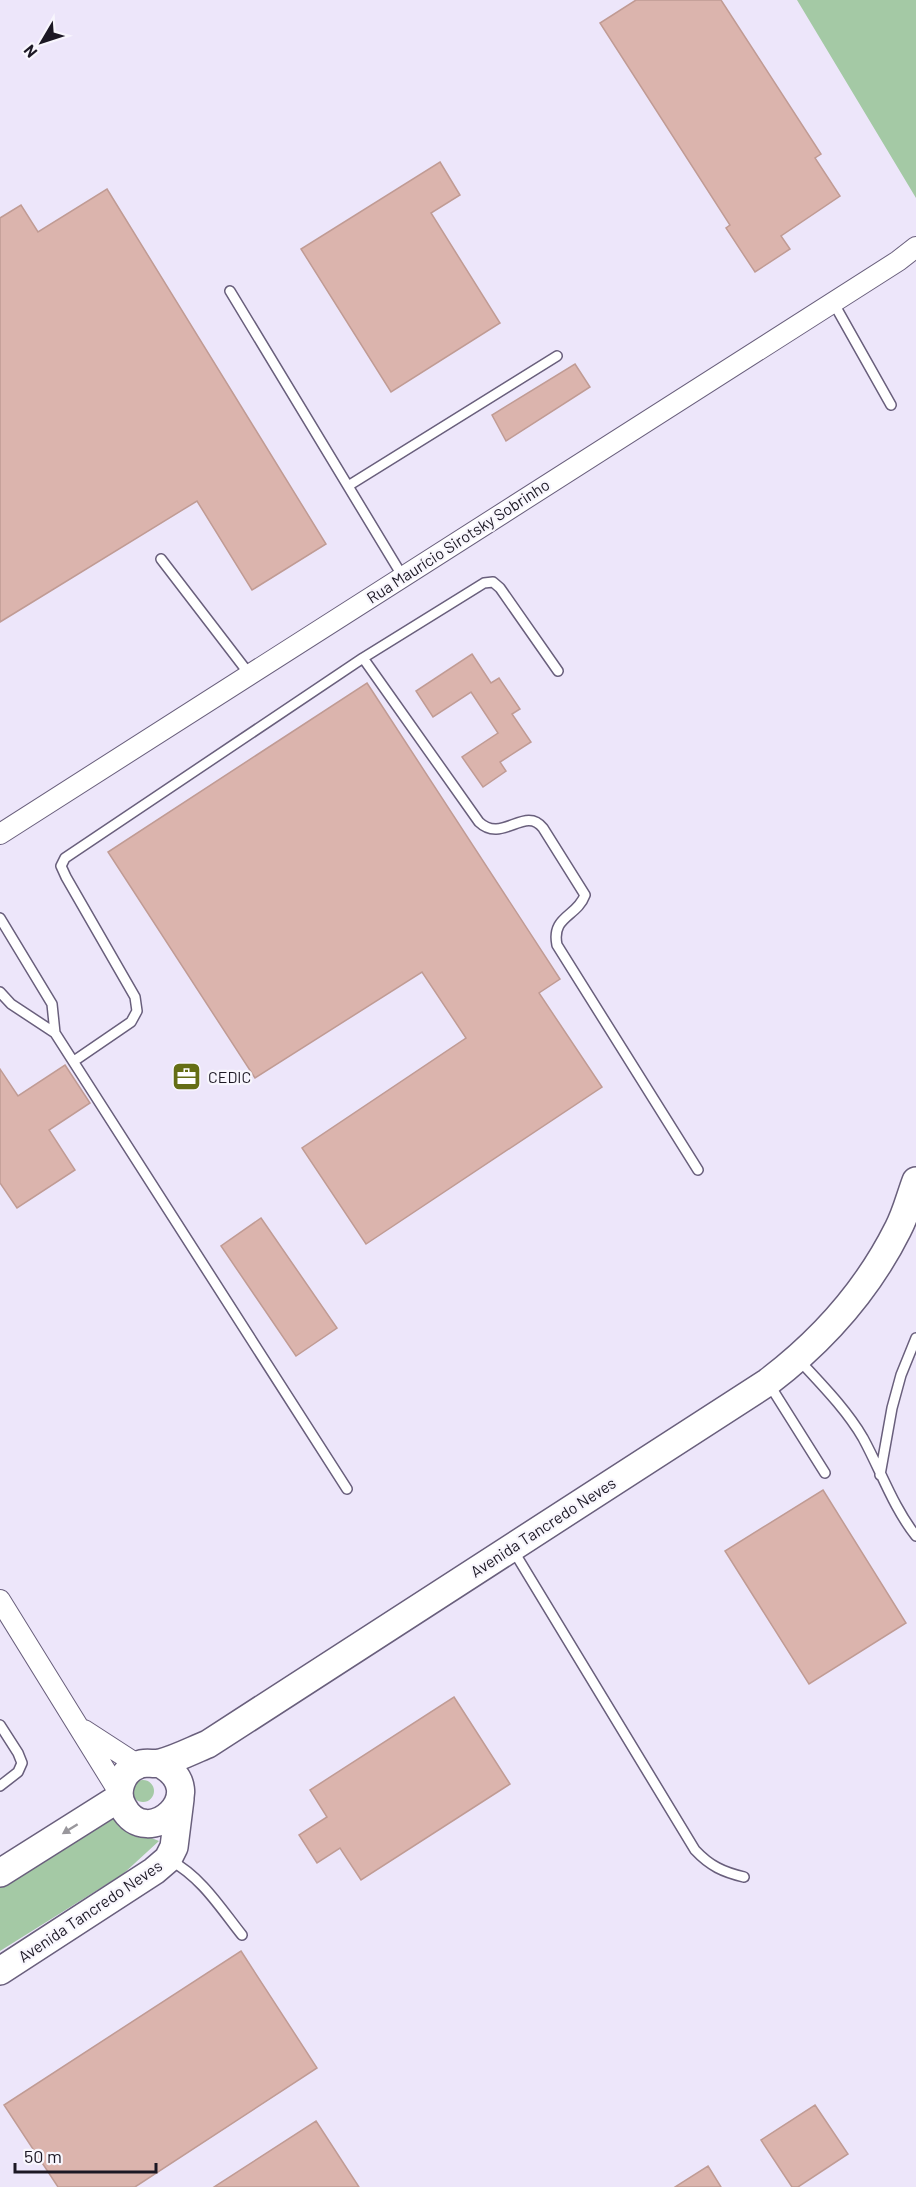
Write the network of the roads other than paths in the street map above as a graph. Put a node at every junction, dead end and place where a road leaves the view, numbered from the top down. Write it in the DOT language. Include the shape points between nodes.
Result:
graph roads {
  1 [pos="916,247"];
  2 [pos="230,291"];
  3 [pos="833,302"];
  4 [pos="557,356"];
  5 [pos="891,405"];
  6 [pos="348,486"];
  7 [pos="161,559"];
  8 [pos="403,577"];
  9 [pos="363,658"];
  10 [pos="558,671"];
  11 [pos="250,675"];
  12 [pos="0,834"];
  13 [pos="0,918"];
  14 [pos="0,992"];
  15 [pos="55,1033"];
  16 [pos="74,1061"];
  17 [pos="698,1170"];
  18 [pos="916,1181"];
  19 [pos="916,1338"];
  20 [pos="798,1359"];
  21 [pos="768,1382"];
  22 [pos="825,1473"];
  23 [pos="880,1475"];
  24 [pos="347,1490"];
  25 [pos="916,1536"];
  26 [pos="511,1548"];
  27 [pos="0,1600"];
  28 [pos="0,1725"];
  29 [pos="80,1727"];
  30 [pos="208,1744"];
  31 [pos="148,1764"];
  32 [pos="0,1786"];
  33 [pos="180,1794"];
  34 [pos="119,1796"];
  35 [pos="168,1859"];
  36 [pos="0,1873"];
  37 [pos="744,1877"];
  38 [pos="242,1935"];
  39 [pos="0,1971"];
  1 -- 3 [label="street, Rua Maurício Sirotsky Sobrinho"];
  2 -- 6 [label="lane"];
  3 -- 5 [label="lane"];
  3 -- 8 [label="street, Rua Maurício Sirotsky Sobrinho"];
  4 -- 6 [label="lane"];
  6 -- 8 [label="lane"];
  7 -- 11 [label="lane"];
  8 -- 11 [label="street, Rua Maurício Sirotsky Sobrinho"];
  9 -- 10 [label="lane" via="484,583 493,582"];
  9 -- 16 [label="lane" via="66,858 61,866 66,877 135,997 138,1011 131,1022"];
  9 -- 17 [label="lane" via="479,822 494,830 531,819 543,828 585,895 558,925 557,945"];
  11 -- 12 [label="street, Rua Maurício Sirotsky Sobrinho"];
  13 -- 15 [label="lane" via="52,1004"];
  14 -- 15 [label="lane" via="11,1004"];
  15 -- 16 [label="lane"];
  16 -- 24 [label="lane"];
  18 -- 20 [label="main road, Avenida Tancredo Neves" via="899,1228 861,1291"];
  19 -- 23 [label="lane" via="892,1408"];
  20 -- 21 [label="main road, Avenida Tancredo Neves"];
  20 -- 23 [label="lane" via="846,1413"];
  21 -- 22 [label="lane"];
  21 -- 26 [label="main road, Avenida Tancredo Neves"];
  23 -- 25 [label="lane"];
  26 -- 30 [label="main road, Avenida Tancredo Neves"];
  26 -- 37 [label="lane" via="694,1850 706,1863"];
  27 -- 29 [label="street"];
  28 -- 32 [label="lane" via="22,1763 18,1772"];
  29 -- 31 [label="street"];
  29 -- 34 [label="street"];
  30 -- 31 [label="main road, Avenida Tancredo Neves"];
  30 -- 33 [label="main road, Avenida Tancredo Neves"];
  31 -- 33 [label="main road" via="168,1768 175,1775"];
  31 -- 34 [label="main road" via="129,1770"];
  33 -- 34 [label="main road" via="173,1813 166,1819 147,1823 129,1815"];
  33 -- 35 [label="main road, Avenida Tancredo Neves" via="174,1847"];
  34 -- 36 [label="main road, one-way"];
  35 -- 38 [label="lane" via="201,1882"];
  35 -- 39 [label="main road, Avenida Tancredo Neves"];
}
